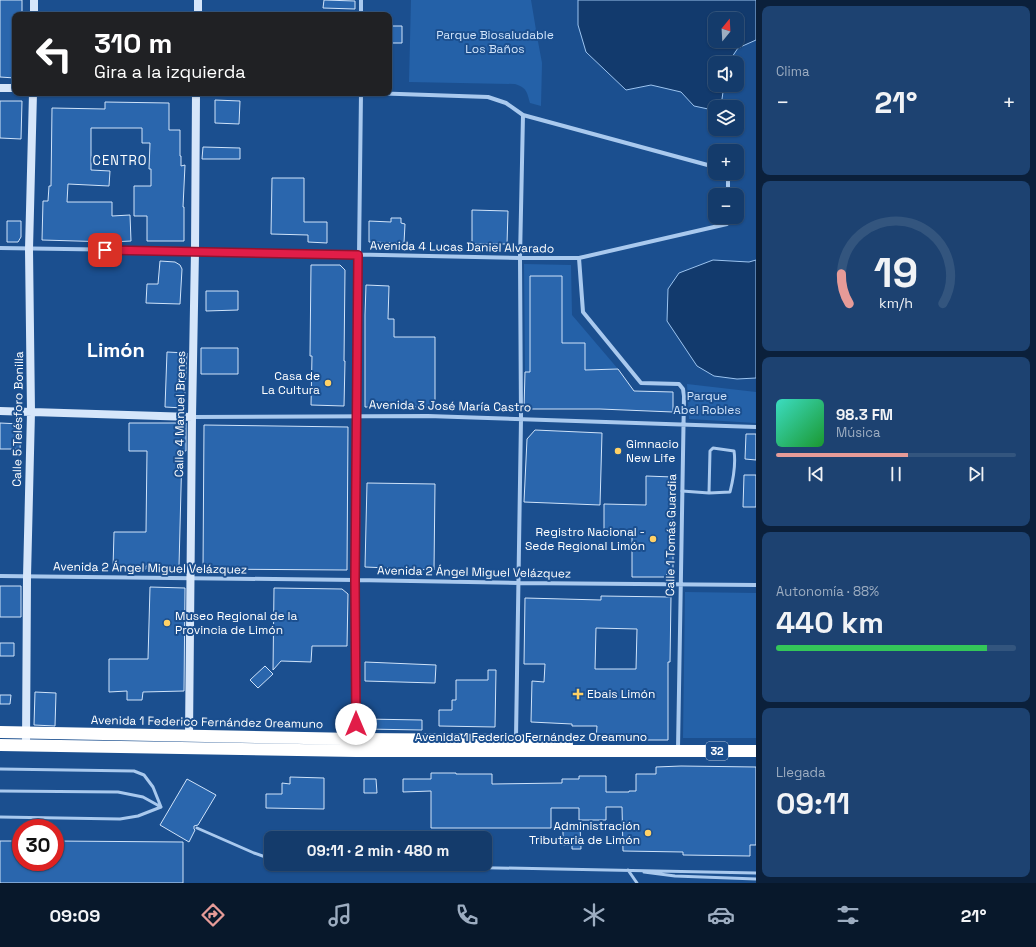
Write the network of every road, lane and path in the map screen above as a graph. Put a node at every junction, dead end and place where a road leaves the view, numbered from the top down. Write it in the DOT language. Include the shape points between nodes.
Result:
graph roads {
  1 [pos="34,0"];
  2 [pos="198,0"];
  3 [pos="361,0"];
  4 [pos="34,12"];
  5 [pos="198,12"];
  6 [pos="361,12"];
  7 [pos="0,88"];
  8 [pos="12,88"];
  9 [pos="392,94"];
  10 [pos="33,96"];
  11 [pos="196,96"];
  12 [pos="361,96"];
  13 [pos="522,115"];
  14 [pos="708,165"];
  15 [pos="728,224"];
  16 [pos="0,248"];
  17 [pos="29,249"];
  18 [pos="195,251"];
  19 [pos="358,255"];
  20 [pos="520,258"];
  21 [pos="579,258"];
  22 [pos="0,411"];
  23 [pos="31,412"];
  24 [pos="357,416"];
  25 [pos="192,417"];
  26 [pos="521,419"];
  27 [pos="683,424"];
  28 [pos="756,427"];
  29 [pos="682,492"];
  30 [pos="709,493"];
  31 [pos="0,576"];
  32 [pos="27,577"];
  33 [pos="190,578"];
  34 [pos="355,580"];
  35 [pos="518,583"];
  36 [pos="680,584"];
  37 [pos="756,585"];
  38 [pos="0,732"];
  39 [pos="26,733"];
  40 [pos="189,736"];
  41 [pos="0,745"];
  42 [pos="356,745"];
  43 [pos="26,746"];
  44 [pos="516,746"];
  45 [pos="189,748"];
  46 [pos="678,751"];
  47 [pos="756,751"];
  48 [pos="0,769"];
  49 [pos="0,791"];
  50 [pos="161,807"];
  51 [pos="0,817"];
  52 [pos="197,828"];
  53 [pos="264,857"];
  54 [pos="492,868"];
  55 [pos="628,870"];
  56 [pos="756,873"];
  57 [pos="756,879"];
  58 [pos="637,883"];
  1 -- 4 [label="main road"];
  2 -- 5 [label="main road"];
  3 -- 6 [label="street"];
  7 -- 8 [label="main road"];
  9 -- 13 [label="street" via="488,97 506,103"];
  10 -- 17 [label="main road, Calle 5 Telésforo Bonilla"];
  11 -- 18 [label="main road, Calle 4 Manuel Brenes"];
  12 -- 19 [label="street"];
  13 -- 14 [label="street"];
  13 -- 20 [label="street"];
  15 -- 21 [label="street, Avenida 4 Lucas Daniel Alvarado"];
  16 -- 17 [label="street, Avenida 4 Lucas Daniel Alvarado"];
  17 -- 18 [label="street, Avenida 4 Lucas Daniel Alvarado"];
  17 -- 23 [label="main road, Calle 5 Telésforo Bonilla"];
  18 -- 19 [label="street, Avenida 4 Lucas Daniel Alvarado"];
  18 -- 25 [label="main road, Calle 4 Manuel Brenes"];
  19 -- 20 [label="street, Avenida 4 Lucas Daniel Alvarado"];
  19 -- 24 [label="street"];
  20 -- 21 [label="street, Avenida 4 Lucas Daniel Alvarado"];
  20 -- 26 [label="street"];
  21 -- 27 [label="street, Calle 1 Tomás Guardia" via="583,312 641,383 678,384 683,389"];
  22 -- 23 [label="main road, Avenida 3 José María Castro"];
  23 -- 25 [label="main road, Avenida 3 José María Castro"];
  23 -- 32 [label="main road, Calle 5 Telésforo Bonilla"];
  24 -- 25 [label="street, Avenida 3 José María Castro"];
  24 -- 26 [label="street, Avenida 3 José María Castro"];
  24 -- 34 [label="street"];
  25 -- 33 [label="main road, Calle 4 Manuel Brenes"];
  26 -- 27 [label="street, Avenida 3 José María Castro"];
  26 -- 35 [label="street"];
  27 -- 28 [label="street, Avenida 3 José María Castro"];
  27 -- 29 [label="street, Calle 1 Tomás Guardia"];
  29 -- 30 [label="lane"];
  29 -- 36 [label="street, Calle 1 Tomás Guardia"];
  30 -- 30 [label="lane" via="730,492 734,451 713,448 710,451"];
  31 -- 32 [label="street, Avenida 2 Ángel Miguel Velázquez"];
  32 -- 33 [label="street, Avenida 2 Ángel Miguel Velázquez"];
  32 -- 39 [label="main road, Calle 5 Telésforo Bonilla"];
  33 -- 34 [label="street, Avenida 2 Ángel Miguel Velázquez"];
  33 -- 40 [label="main road, Calle 4 Manuel Brenes"];
  34 -- 35 [label="street, Avenida 2 Ángel Miguel Velázquez"];
  34 -- 42 [label="street"];
  35 -- 36 [label="street, Avenida 2 Ángel Miguel Velázquez"];
  35 -- 44 [label="street"];
  36 -- 37 [label="street, Avenida 2 Ángel Miguel Velázquez"];
  36 -- 46 [label="street, Calle 1 Tomás Guardia"];
  38 -- 39 [label="highway, Avenida 1 Federico Fernández Oreamuno / 32"];
  39 -- 40 [label="highway, Avenida 1 Federico Fernández Oreamuno / 32"];
  39 -- 43 [label="main road, Calle 5 Telésforo Bonilla"];
  40 -- 42 [label="highway, Avenida 1 Federico Fernández Oreamuno / 32"];
  40 -- 45 [label="street"];
  41 -- 43 [label="highway, Avenida 1 Federico Fernández Oreamuno / 32"];
  42 -- 44 [label="highway, Avenida 1 Federico Fernández Oreamuno / 32"];
  42 -- 45 [label="highway, Avenida 1 Federico Fernández Oreamuno / 32"];
  43 -- 45 [label="highway, Avenida 1 Federico Fernández Oreamuno / 32"];
  44 -- 46 [label="highway, Avenida 1 Federico Fernández Oreamuno / 32"];
  46 -- 47 [label="highway, Avenida 1 Federico Fernández Oreamuno / 32"];
  48 -- 50 [label="lane" via="134,771 144,776 153,787"];
  49 -- 50 [label="lane" via="118,792 143,797"];
  50 -- 51 [label="lane" via="138,816 120,819"];
  52 -- 53 [label="lane"];
  54 -- 55 [label="lane"];
  55 -- 56 [label="lane"];
  55 -- 57 [label="lane" via="675,876"];
  55 -- 58 [label="lane"];
}
